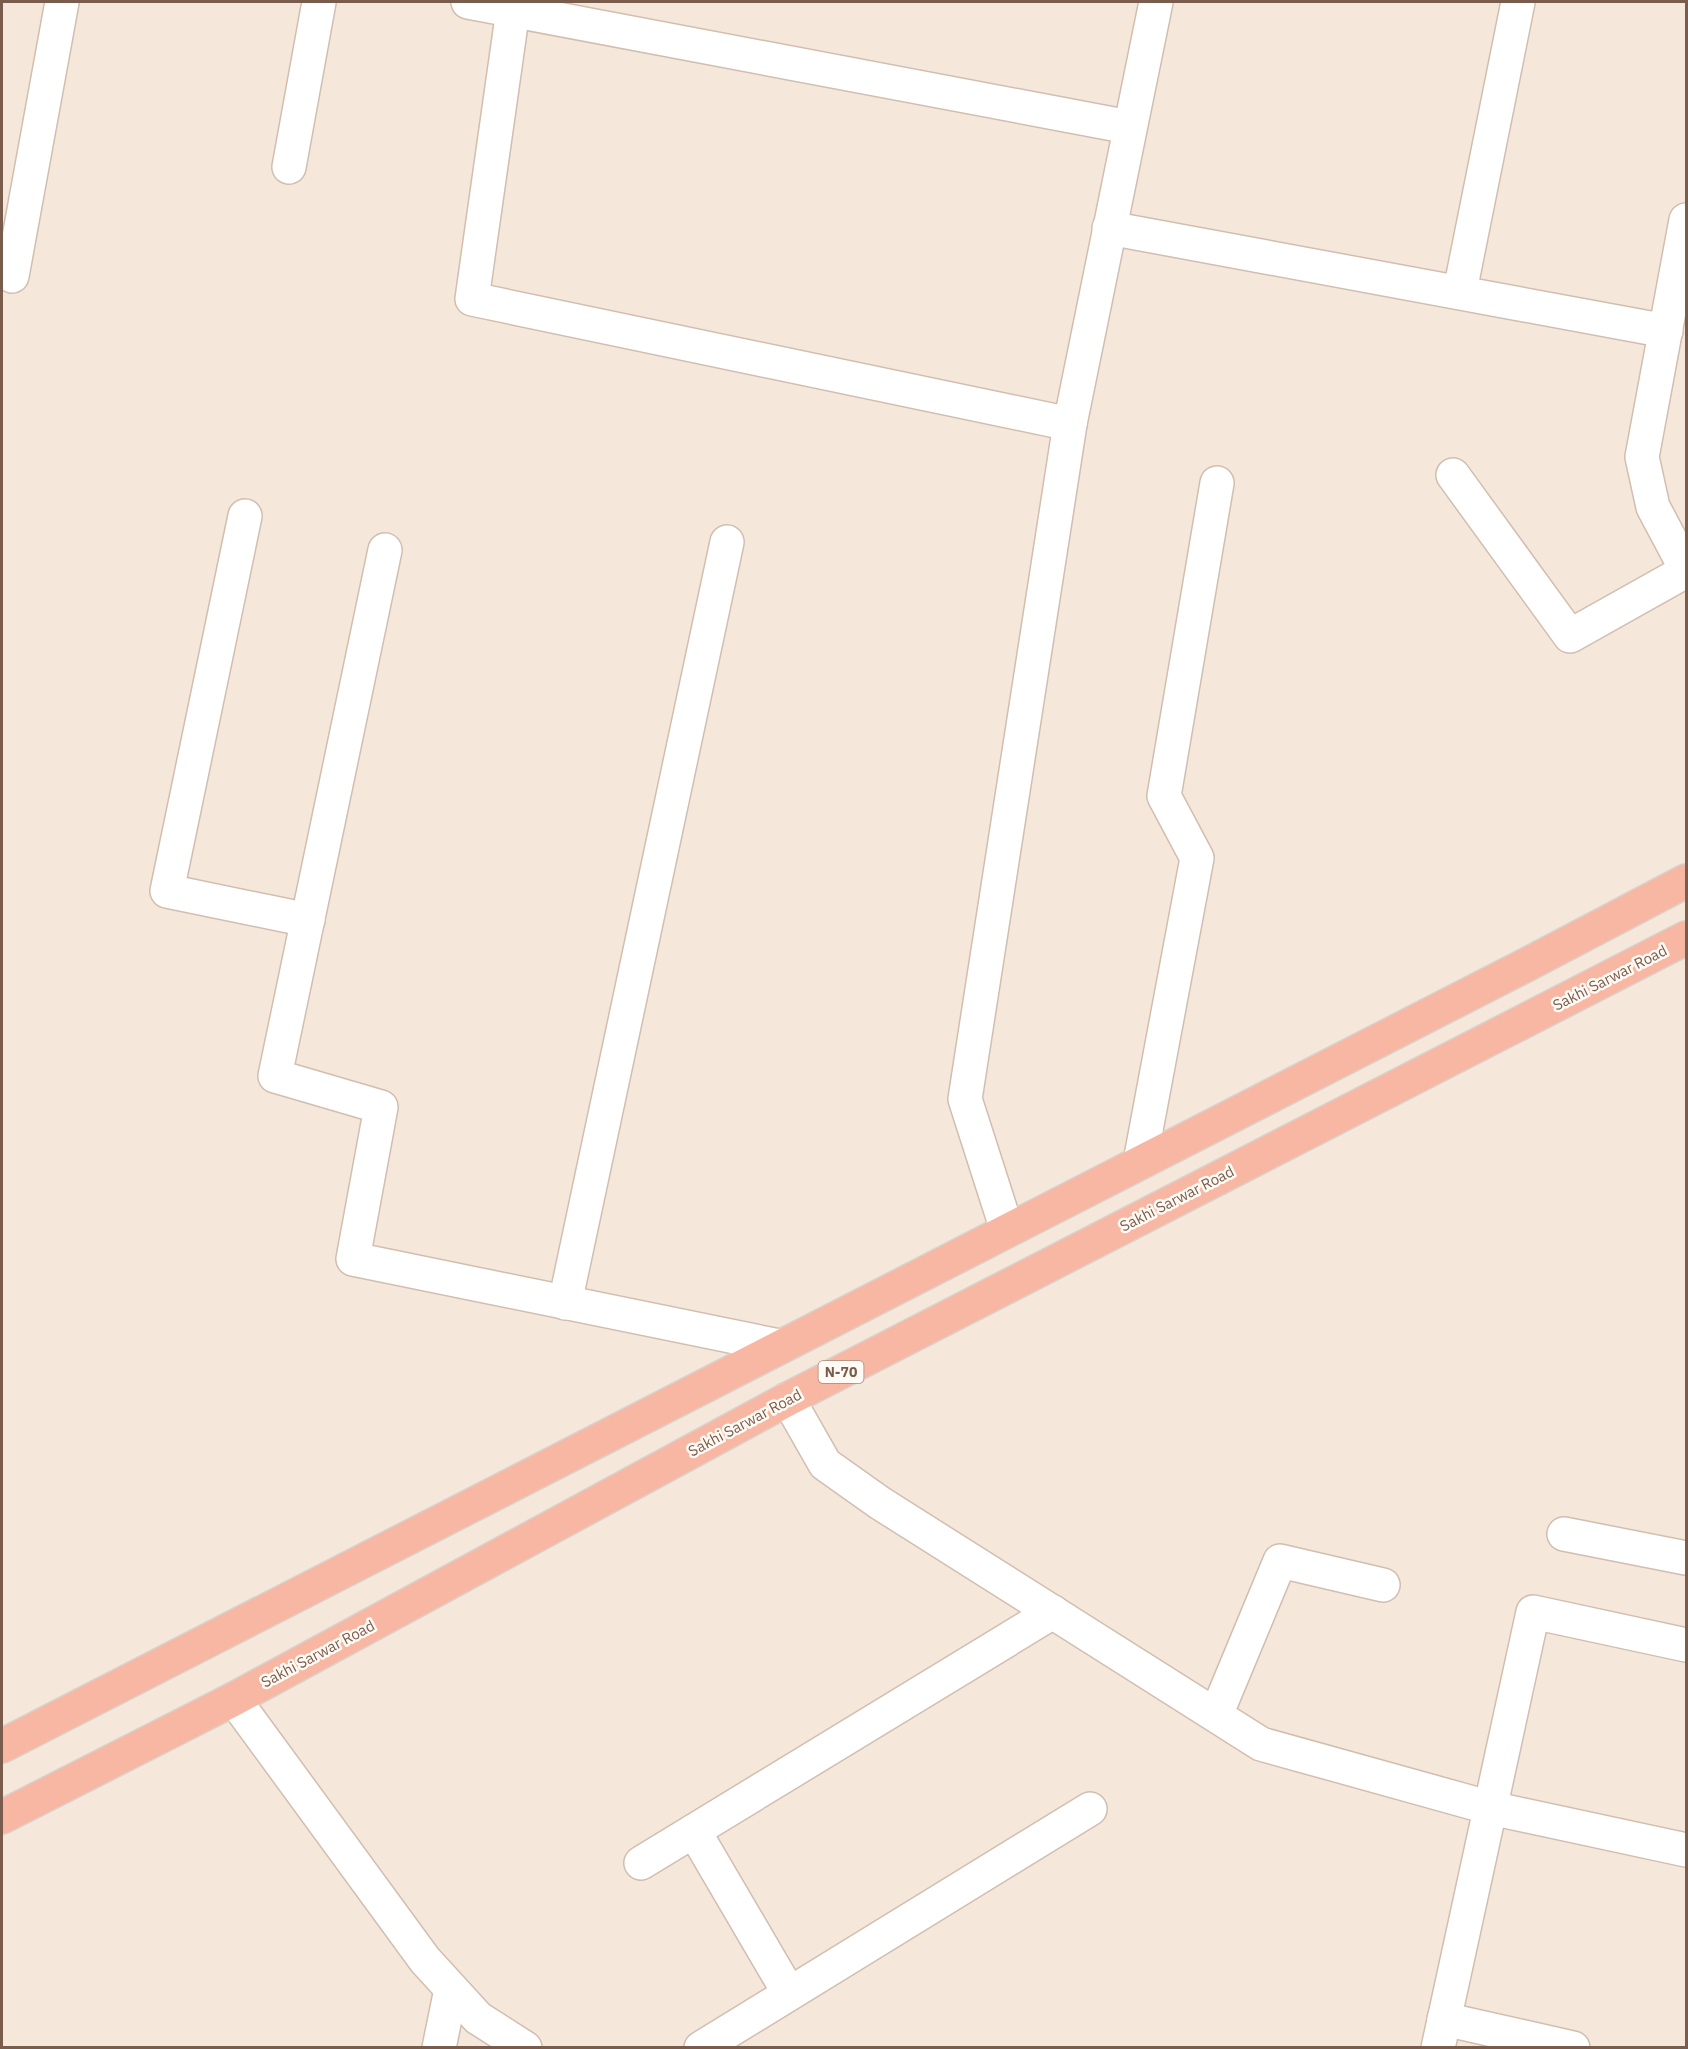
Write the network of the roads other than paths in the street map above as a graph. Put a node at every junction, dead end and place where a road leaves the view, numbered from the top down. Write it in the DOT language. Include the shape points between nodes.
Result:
graph roads {
  1 [pos="62,2"];
  2 [pos="319,2"];
  3 [pos="468,2"];
  4 [pos="1156,2"];
  5 [pos="1518,2"];
  6 [pos="513,10"];
  7 [pos="1129,128"];
  8 [pos="289,168"];
  9 [pos="14,198"];
  10 [pos="1686,220"];
  11 [pos="1109,228"];
  12 [pos="12,276"];
  13 [pos="1460,291"];
  14 [pos="1666,331"];
  15 [pos="1070,424"];
  16 [pos="1453,475"];
  17 [pos="1217,483"];
  18 [pos="245,516"];
  19 [pos="727,542"];
  20 [pos="385,550"];
  21 [pos="1686,570"];
  22 [pos="1686,881"];
  23 [pos="308,920"];
  24 [pos="1686,938"];
  25 [pos="1140,1162"];
  26 [pos="1007,1230"];
  27 [pos="565,1303"];
  28 [pos="779,1346"];
  29 [pos="788,1399"];
  30 [pos="1564,1534"];
  31 [pos="1686,1557"];
  32 [pos="1383,1585"];
  33 [pos="1053,1612"];
  34 [pos="1686,1645"];
  35 [pos="234,1699"];
  36 [pos="1216,1715"];
  37 [pos="2,1746"];
  38 [pos="1090,1809"];
  39 [pos="1491,1809"];
  40 [pos="2,1818"];
  41 [pos="694,1831"];
  42 [pos="1686,1850"];
  43 [pos="640,1863"];
  44 [pos="451,1989"];
  45 [pos="789,1993"];
  46 [pos="1441,2033"];
  47 [pos="439,2048"];
  48 [pos="525,2048"];
  49 [pos="701,2048"];
  50 [pos="1573,2048"];
  1 -- 9 [label="street"];
  2 -- 8 [label="street"];
  3 -- 6 [label="street"];
  4 -- 7 [label="street"];
  5 -- 13 [label="street"];
  6 -- 7 [label="street"];
  6 -- 15 [label="street" via="472,299"];
  7 -- 11 [label="street"];
  9 -- 12 [label="street"];
  10 -- 14 [label="street"];
  11 -- 13 [label="street"];
  11 -- 15 [label="street"];
  13 -- 14 [label="street"];
  14 -- 21 [label="street" via="1642,457 1653,507"];
  15 -- 26 [label="street" via="965,1099"];
  16 -- 21 [label="street" via="1570,636"];
  17 -- 25 [label="street" via="1164,796 1197,858"];
  18 -- 23 [label="street" via="167,891"];
  19 -- 27 [label="street"];
  20 -- 23 [label="street"];
  22 -- 25 [label="highway"];
  23 -- 27 [label="street" via="275,1076 381,1107 353,1260"];
  24 -- 29 [label="highway, Sakhi Sarwar Road / N-70"];
  25 -- 26 [label="highway"];
  26 -- 28 [label="highway"];
  27 -- 28 [label="street"];
  28 -- 37 [label="highway"];
  29 -- 33 [label="street" via="825,1464"];
  29 -- 35 [label="highway, Sakhi Sarwar Road / N-70"];
  30 -- 31 [label="street"];
  32 -- 36 [label="street" via="1280,1562"];
  33 -- 36 [label="street"];
  33 -- 41 [label="street"];
  34 -- 39 [label="street" via="1533,1612"];
  35 -- 40 [label="highway, Sakhi Sarwar Road / N-70"];
  35 -- 44 [label="street" via="425,1960"];
  36 -- 39 [label="street" via="1261,1744"];
  38 -- 45 [label="street"];
  39 -- 42 [label="street"];
  39 -- 46 [label="street"];
  41 -- 43 [label="street"];
  41 -- 45 [label="street"];
  44 -- 47 [label="street"];
  44 -- 48 [label="street" via="478,2018"];
  45 -- 49 [label="street"];
  46 -- 50 [label="street"];
}
